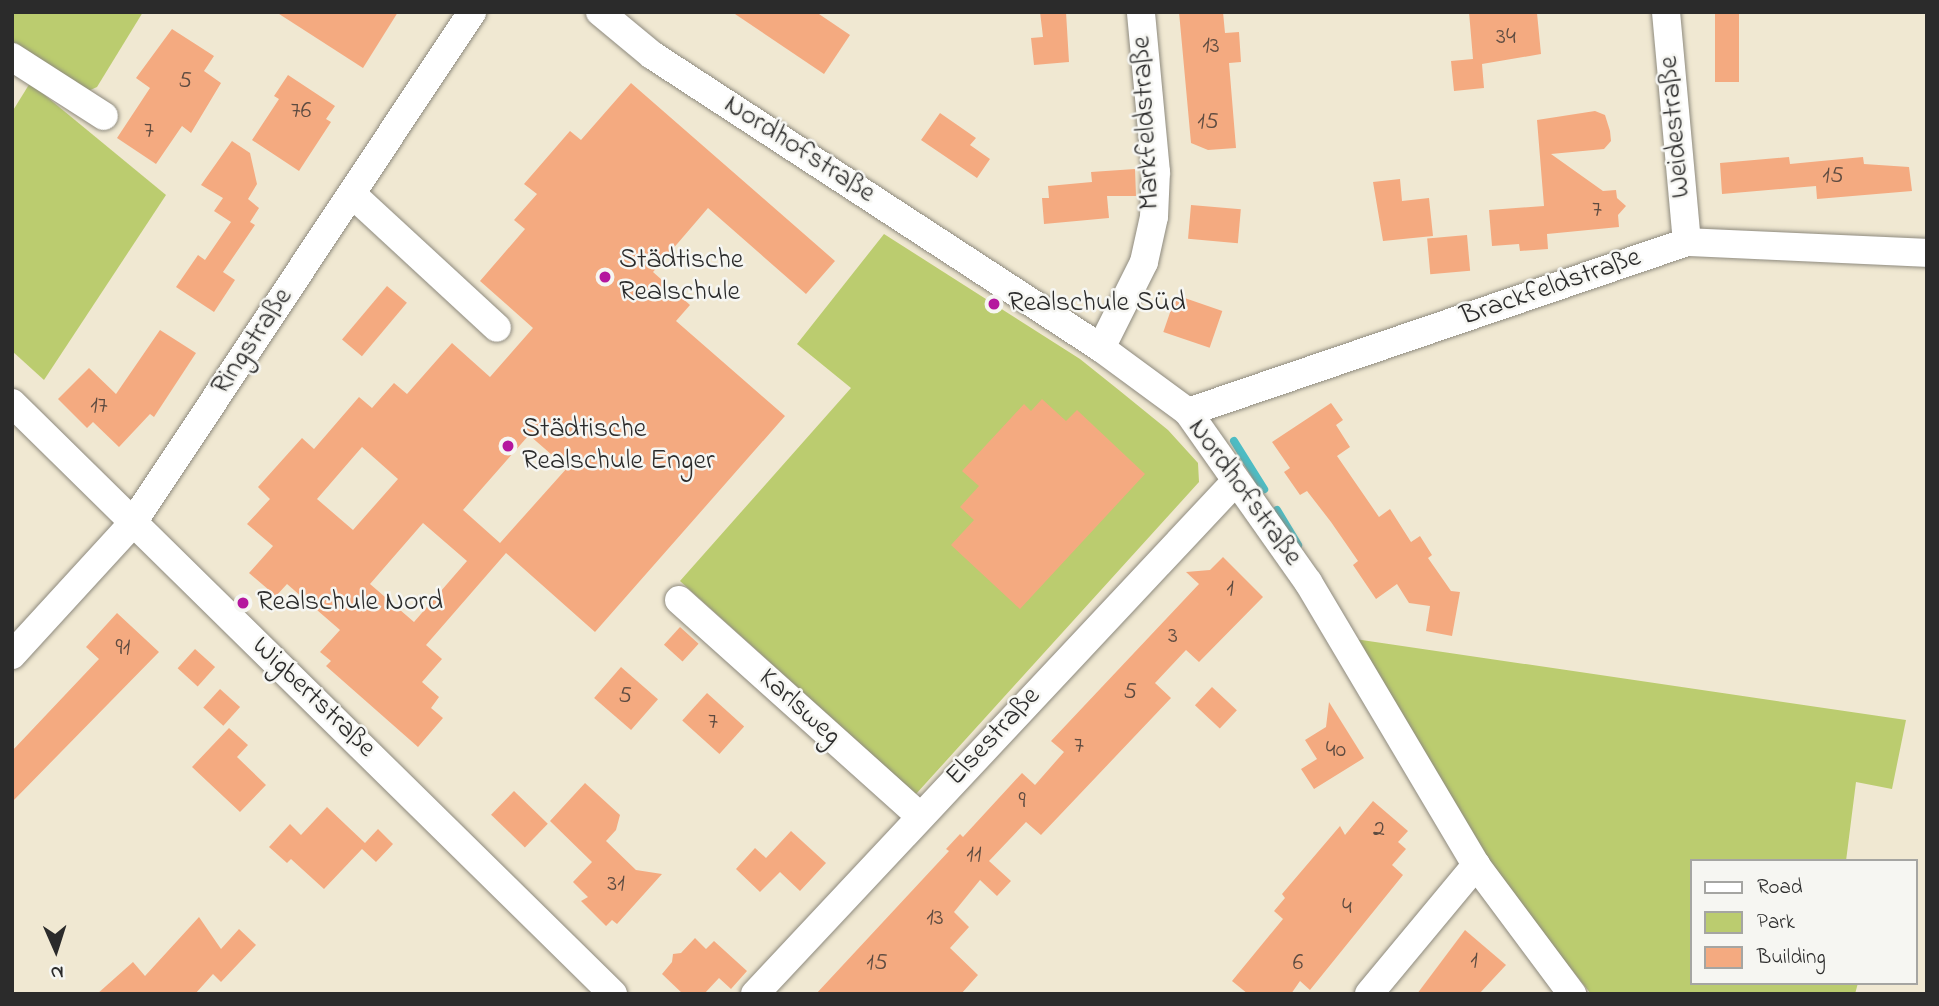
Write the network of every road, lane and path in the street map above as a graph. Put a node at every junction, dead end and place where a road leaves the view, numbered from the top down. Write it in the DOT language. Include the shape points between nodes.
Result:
graph roads {
  1 [pos="472,12"];
  2 [pos="600,12"];
  3 [pos="1141,12"];
  4 [pos="1665,12"];
  5 [pos="12,57"];
  6 [pos="104,116"];
  7 [pos="352,194"];
  8 [pos="1687,242"];
  9 [pos="1927,253"];
  10 [pos="498,328"];
  11 [pos="1101,348"];
  12 [pos="12,403"];
  13 [pos="1188,412"];
  14 [pos="1235,482"];
  15 [pos="132,524"];
  16 [pos="678,600"];
  17 [pos="12,655"];
  18 [pos="920,816"];
  19 [pos="1476,865"];
  20 [pos="613,994"];
  21 [pos="755,994"];
  22 [pos="1369,994"];
  23 [pos="1572,994"];
  1 -- 7 [label="street, Ringstraße"];
  2 -- 11 [label="street, Nordhofstraße" via="652,55"];
  3 -- 11 [label="street, Markfeldstraße" via="1156,172 1154,217 1144,262"];
  4 -- 8 [label="street, Weidestraße"];
  5 -- 6 [label="street"];
  7 -- 10 [label="street"];
  7 -- 15 [label="street, Ringstraße"];
  8 -- 9 [label="street, Brackfeldstraße"];
  8 -- 13 [label="street, Brackfeldstraße"];
  11 -- 13 [label="street, Nordhofstraße"];
  12 -- 15 [label="street, Wigbertstraße"];
  13 -- 14 [label="street, Nordhofstraße"];
  14 -- 18 [label="street, Elsestraße"];
  14 -- 19 [label="street, Nordhofstraße" via="1308,582"];
  15 -- 17 [label="street, Ringstraße"];
  15 -- 20 [label="street, Wigbertstraße"];
  16 -- 18 [label="street, Karlsweg"];
  18 -- 21 [label="street, Elsestraße"];
  19 -- 22 [label="street"];
  19 -- 23 [label="street, Nordhofstraße"];
}
